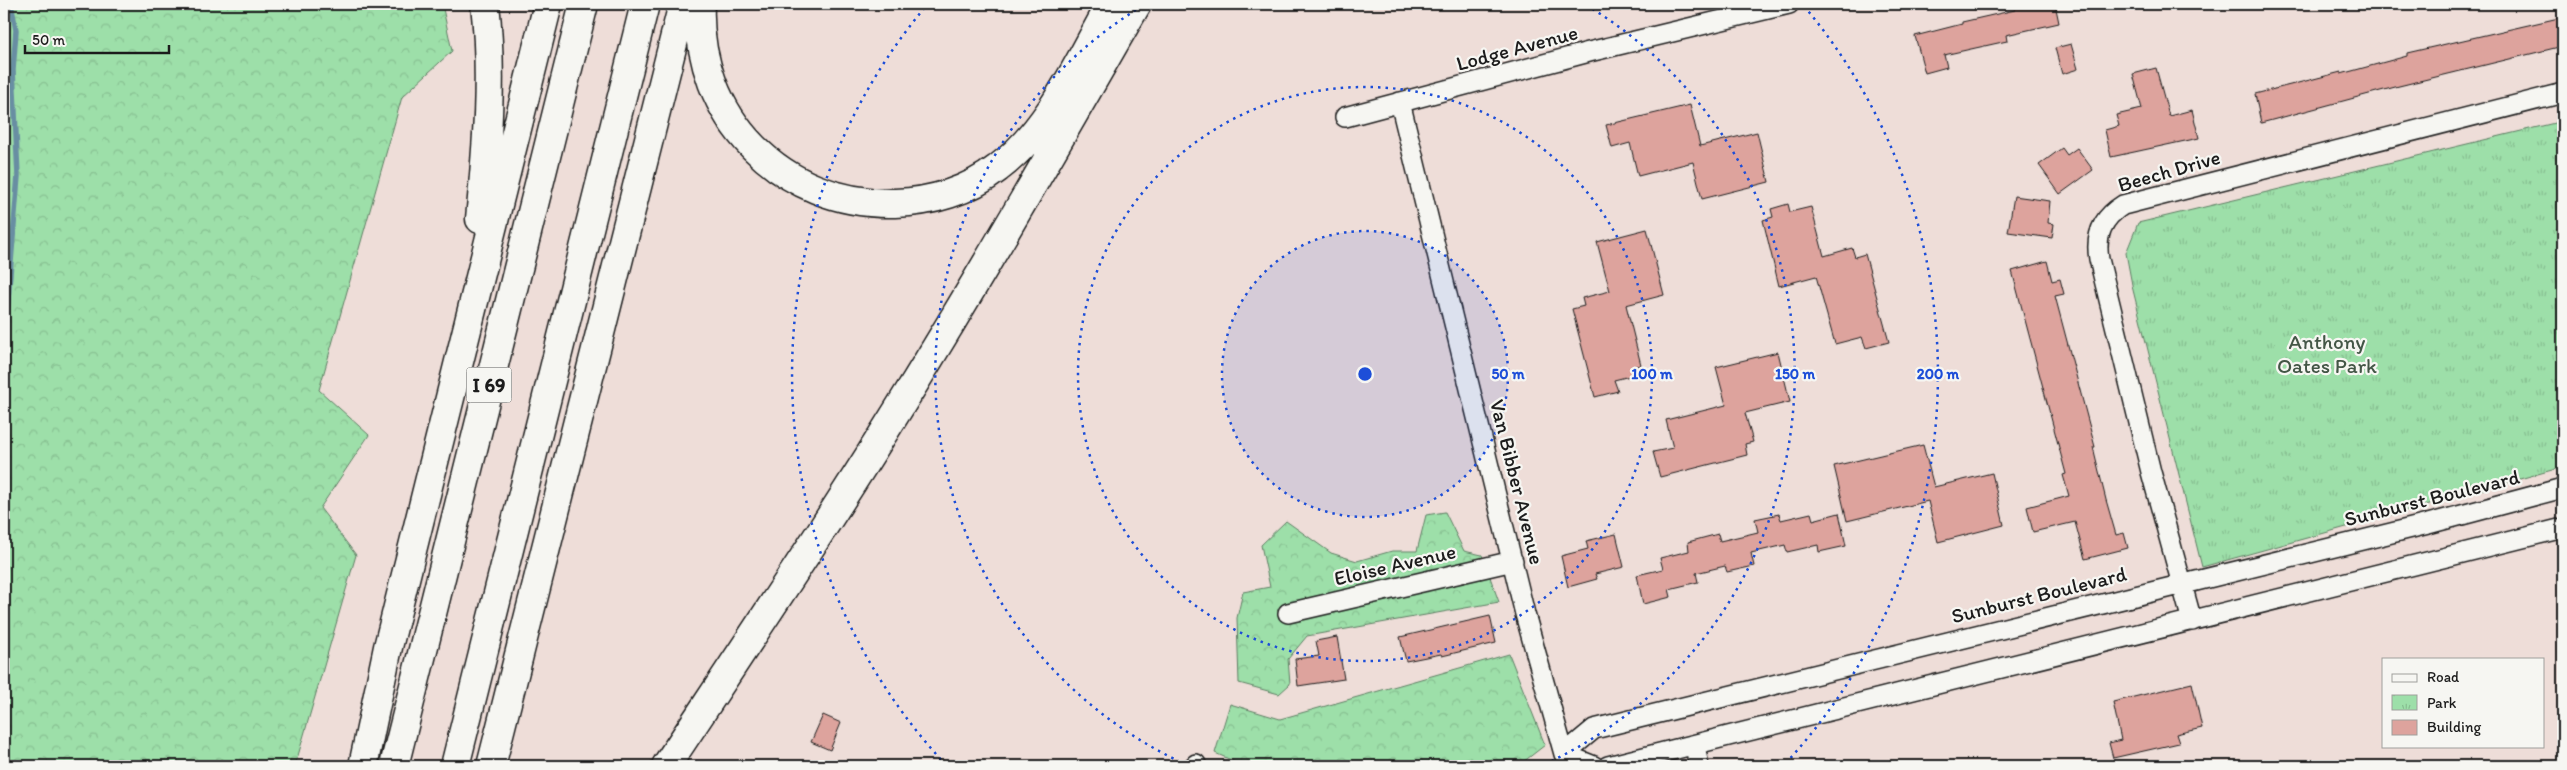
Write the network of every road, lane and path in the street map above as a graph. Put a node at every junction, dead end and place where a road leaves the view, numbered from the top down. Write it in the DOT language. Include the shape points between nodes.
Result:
graph roads {
  1 [pos="485,4"];
  2 [pos="548,4"];
  3 [pos="584,4"];
  4 [pos="645,4"];
  5 [pos="682,4"];
  6 [pos="700,4"];
  7 [pos="1111,4"];
  8 [pos="1136,4"];
  9 [pos="1788,4"];
  10 [pos="2563,93"];
  11 [pos="1400,102"];
  12 [pos="1345,117"];
  13 [pos="470,318"];
  14 [pos="2563,488"];
  15 [pos="2563,528"];
  16 [pos="1513,561"];
  17 [pos="2181,583"];
  18 [pos="1288,613"];
  19 [pos="2192,621"];
  20 [pos="1695,746"];
  21 [pos="1563,760"];
  22 [pos="363,766"];
  23 [pos="394,766"];
  24 [pos="455,766"];
  25 [pos="491,766"];
  26 [pos="666,766"];
  27 [pos="1594,766"];
  28 [pos="1608,766"];
  29 [pos="1700,766"];
  1 -- 13 [label="highway" via="489,111"];
  2 -- 13 [label="highway"];
  3 -- 23 [label="highway, I 69"];
  4 -- 24 [label="highway"];
  5 -- 25 [label="highway"];
  6 -- 7 [label="highway" via="706,68 734,126 760,155 790,177 851,200 873,203 937,197 958,191 996,170 1029,139 1045,118"];
  8 -- 26 [label="highway" via="936,348"];
  9 -- 11 [label="street, Lodge Avenue"];
  10 -- 17 [label="street, Beech Drive" via="2123,205 2109,216 2099,232 2099,259"];
  11 -- 12 [label="street, Lodge Avenue"];
  11 -- 16 [label="street, Van Bibber Avenue"];
  13 -- 22 [label="highway" via="388,647"];
  14 -- 17 [label="street, Sunburst Boulevard"];
  15 -- 19 [label="street"];
  16 -- 18 [label="street, Eloise Avenue"];
  16 -- 21 [label="street, Van Bibber Avenue"];
  17 -- 19 [label="street, Beech Drive"];
  17 -- 21 [label="street, Sunburst Boulevard" via="1594,729"];
  19 -- 20 [label="street"];
  20 -- 28 [label="street"];
  20 -- 29 [label="street"];
  21 -- 27 [label="street"];
}
